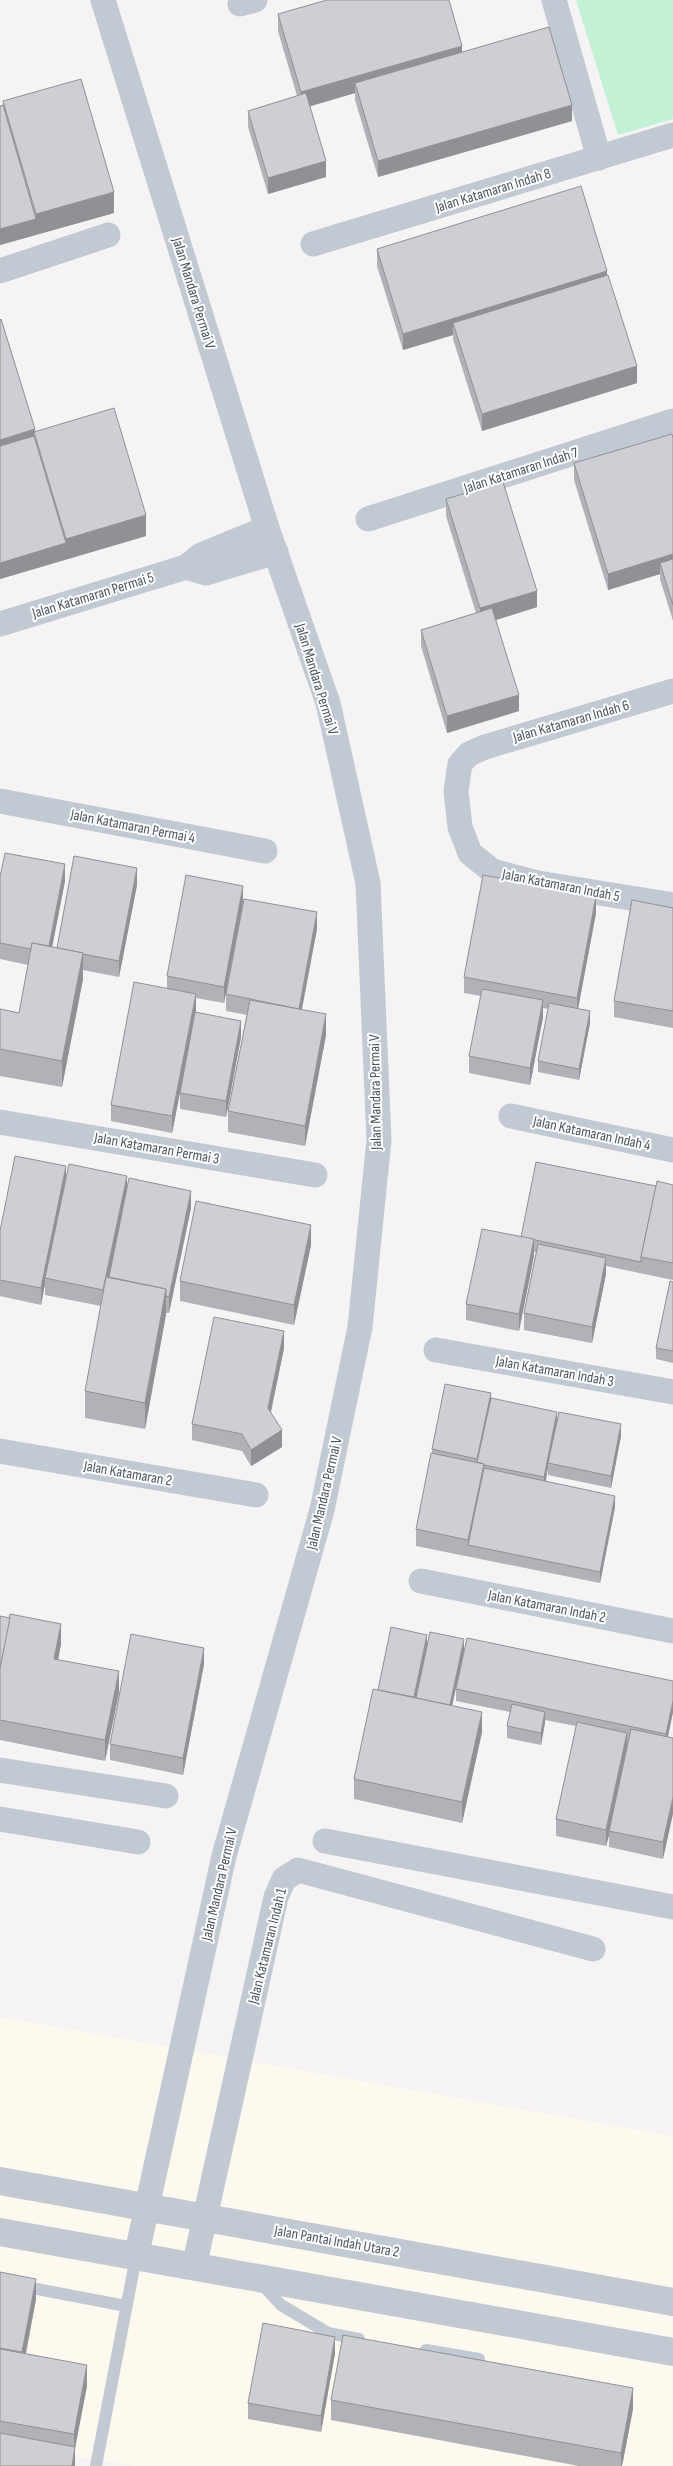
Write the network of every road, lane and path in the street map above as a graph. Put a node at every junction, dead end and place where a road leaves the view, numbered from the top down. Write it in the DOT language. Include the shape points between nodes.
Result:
graph roads {
  1 [pos="103,0"];
  2 [pos="554,0"];
  3 [pos="673,135"];
  4 [pos="599,158"];
  5 [pos="108,235"];
  6 [pos="313,244"];
  7 [pos="0,271"];
  8 [pos="673,422"];
  9 [pos="368,518"];
  10 [pos="267,528"];
  11 [pos="276,552"];
  12 [pos="186,567"];
  13 [pos="0,624"];
  14 [pos="673,691"];
  15 [pos="469,754"];
  16 [pos="0,801"];
  17 [pos="265,850"];
  18 [pos="673,905"];
  19 [pos="512,1116"];
  20 [pos="0,1122"];
  21 [pos="673,1150"];
  22 [pos="315,1175"];
  23 [pos="436,1350"];
  24 [pos="673,1392"];
  25 [pos="0,1451"];
  26 [pos="256,1495"];
  27 [pos="421,1582"];
  28 [pos="672,1626"];
  29 [pos="0,1770"];
  30 [pos="166,1796"];
  31 [pos="0,1819"];
  32 [pos="325,1841"];
  33 [pos="138,1842"];
  34 [pos="673,1907"];
  35 [pos="592,1948"];
  36 [pos="0,2181"];
  37 [pos="147,2206"];
  38 [pos="206,2217"];
  39 [pos="0,2232"];
  40 [pos="136,2257"];
  41 [pos="194,2267"];
  42 [pos="257,2279"];
  43 [pos="0,2282"];
  44 [pos="673,2302"];
  45 [pos="126,2306"];
  46 [pos="375,2341"];
  47 [pos="413,2348"];
  48 [pos="673,2352"];
  49 [pos="478,2359"];
  50 [pos="96,2466"];
  1 -- 10 [label="street, Jalan Mandara Permai V"];
  2 -- 4 [label="street"];
  3 -- 4 [label="street, Jalan Katamaran Indah 8"];
  4 -- 6 [label="street, Jalan Katamaran Indah 8"];
  5 -- 7 [label="street"];
  8 -- 9 [label="street, Jalan Katamaran Indah 7"];
  10 -- 11 [label="street, Jalan Mandara Permai V"];
  10 -- 12 [label="street, Jalan Katamaran Permai 5" via="202,555"];
  11 -- 12 [label="street, Jalan Katamaran Permai 5" via="206,573"];
  11 -- 37 [label="street, Jalan Mandara Permai V" via="328,703 368,883 379,1140 360,1327 322,1510 224,1856"];
  12 -- 13 [label="street, Jalan Katamaran Permai 5"];
  14 -- 15 [label="street, Jalan Katamaran Indah 6" via="485,746"];
  15 -- 18 [label="street, Jalan Katamaran Indah 5" via="460,764 458,777 460,827 470,853 492,871 538,883"];
  16 -- 17 [label="street, Jalan Katamaran Permai 4"];
  19 -- 21 [label="street, Jalan Katamaran Indah 4"];
  20 -- 22 [label="street, Jalan Katamaran Permai 3"];
  23 -- 24 [label="street, Jalan Katamaran Indah 3"];
  25 -- 26 [label="street, Jalan Katamaran 2"];
  27 -- 28 [label="street, Jalan Katamaran Indah 2"];
  29 -- 30 [label="street"];
  31 -- 33 [label="street"];
  32 -- 34 [label="street"];
  35 -- 38 [label="street, Jalan Katamaran Indah 1" via="298,1870 284,1879 276,1897"];
  36 -- 37 [label="street, Jalan Pantai Indah Utara 2"];
  37 -- 38 [label="street, Jalan Pantai Indah Utara 2"];
  37 -- 40 [label="street, Jalan Mandara Permai V"];
  38 -- 41 [label="street, Jalan Katamaran Indah 1"];
  38 -- 44 [label="street, Jalan Pantai Indah Utara 2"];
  39 -- 40 [label="street"];
  40 -- 41 [label="street"];
  40 -- 45 [label="lane"];
  41 -- 42 [label="street"];
  42 -- 46 [label="lane" via="281,2305 328,2333"];
  42 -- 48 [label="street"];
  43 -- 45 [label="lane"];
  45 -- 50 [label="lane"];
  47 -- 49 [label="lane"];
}
